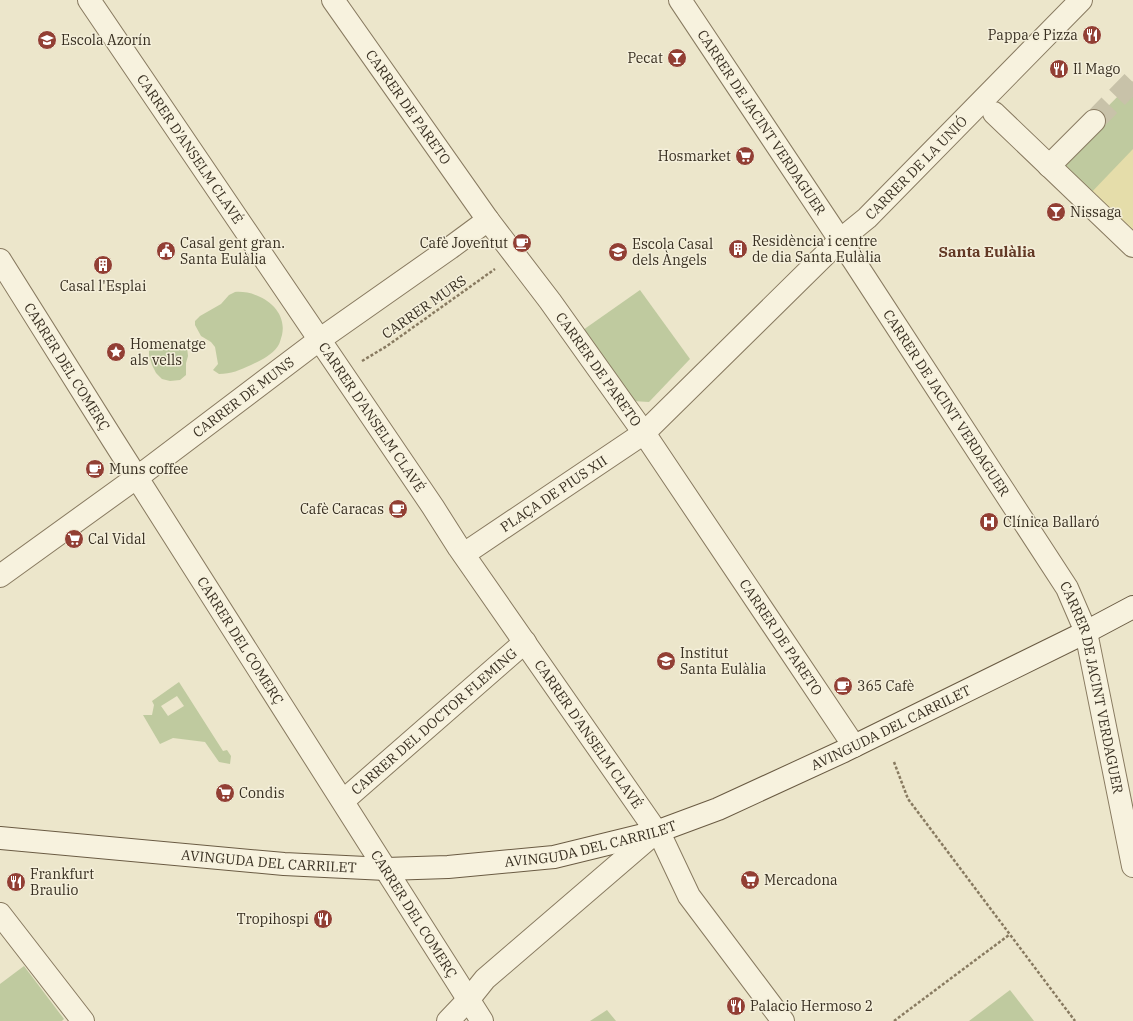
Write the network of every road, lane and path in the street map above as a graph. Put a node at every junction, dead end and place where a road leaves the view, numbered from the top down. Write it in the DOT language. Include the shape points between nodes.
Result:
graph roads {
  1 [pos="89,0"];
  2 [pos="333,0"];
  3 [pos="680,0"];
  4 [pos="1081,0"];
  5 [pos="994,113"];
  6 [pos="1094,121"];
  7 [pos="1049,166"];
  8 [pos="488,220"];
  9 [pos="840,240"];
  10 [pos="1133,246"];
  11 [pos="515,255"];
  12 [pos="0,260"];
  13 [pos="319,340"];
  14 [pos="342,374"];
  15 [pos="644,432"];
  16 [pos="137,477"];
  17 [pos="464,554"];
  18 [pos="2,569"];
  19 [pos="1133,607"];
  20 [pos="1086,632"];
  21 [pos="525,642"];
  22 [pos="854,746"];
  23 [pos="894,762"];
  24 [pos="343,801"];
  25 [pos="656,832"];
  26 [pos="0,838"];
  27 [pos="1133,866"];
  28 [pos="386,869"];
  29 [pos="0,914"];
  30 [pos="1010,934"];
  31 [pos="469,999"];
  32 [pos="84,1021"];
  33 [pos="448,1021"];
  34 [pos="482,1021"];
  35 [pos="783,1021"];
  36 [pos="894,1021"];
  37 [pos="1075,1021"];
  1 -- 13 [label="street, CARRER D'ANSELM CLAVÉ"];
  2 -- 8 [label="street, CARRER DE PARETO"];
  3 -- 9 [label="street, CARRER DE JACINT VERDAGUER"];
  4 -- 9 [label="street, CARRER DE LA UNIÓ" via="867,218"];
  5 -- 7 [label="street"];
  6 -- 7 [label="street"];
  7 -- 10 [label="street"];
  8 -- 11 [label="street, CARRER DE PARETO"];
  8 -- 13 [label="street, CARRER DE MUNS"];
  9 -- 15 [label="street, CARRER DE LA UNIÓ"];
  9 -- 20 [label="street, CARRER DE JACINT VERDAGUER" via="1067,588"];
  11 -- 14 [label="path, CARRER MURS" via="387,346"];
  11 -- 15 [label="street, CARRER DE PARETO"];
  12 -- 16 [label="street, CARRER DEL COMERÇ"];
  13 -- 14 [label="street, CARRER D'ANSELM CLAVÉ"];
  13 -- 16 [label="street, CARRER DE MUNS"];
  14 -- 17 [label="street, CARRER D'ANSELM CLAVÉ"];
  15 -- 17 [label="street, PLAÇA DE PIUS XII"];
  15 -- 22 [label="street, CARRER DE PARETO"];
  16 -- 18 [label="street, CARRER DE MUNS"];
  16 -- 24 [label="street, CARRER DEL COMERÇ"];
  17 -- 21 [label="street, CARRER D'ANSELM CLAVÉ"];
  19 -- 20 [label="street, AVINGUDA DEL CARRILET"];
  20 -- 22 [label="street, AVINGUDA DEL CARRILET"];
  20 -- 27 [label="street, CARRER DE JACINT VERDAGUER"];
  21 -- 24 [label="street, CARRER DEL DOCTOR FLEMING"];
  21 -- 25 [label="street, CARRER D'ANSELM CLAVÉ"];
  22 -- 25 [label="street, AVINGUDA DEL CARRILET" via="718,809"];
  23 -- 30 [label="path" via="908,799"];
  24 -- 28 [label="street, CARRER DEL COMERÇ"];
  25 -- 28 [label="street, AVINGUDA DEL CARRILET" via="554,857 448,867"];
  25 -- 31 [label="street" via="485,979"];
  25 -- 35 [label="street, CARRER D'ANSELM CLAVÉ" via="663,841 688,896"];
  26 -- 28 [label="street, AVINGUDA DEL CARRILET" via="284,864"];
  28 -- 31 [label="street, CARRER DEL COMERÇ"];
  29 -- 32 [label="street"];
  30 -- 36 [label="path"];
  30 -- 37 [label="path"];
  31 -- 33 [label="street"];
  31 -- 34 [label="street, CARRER DEL COMERÇ"];
}
